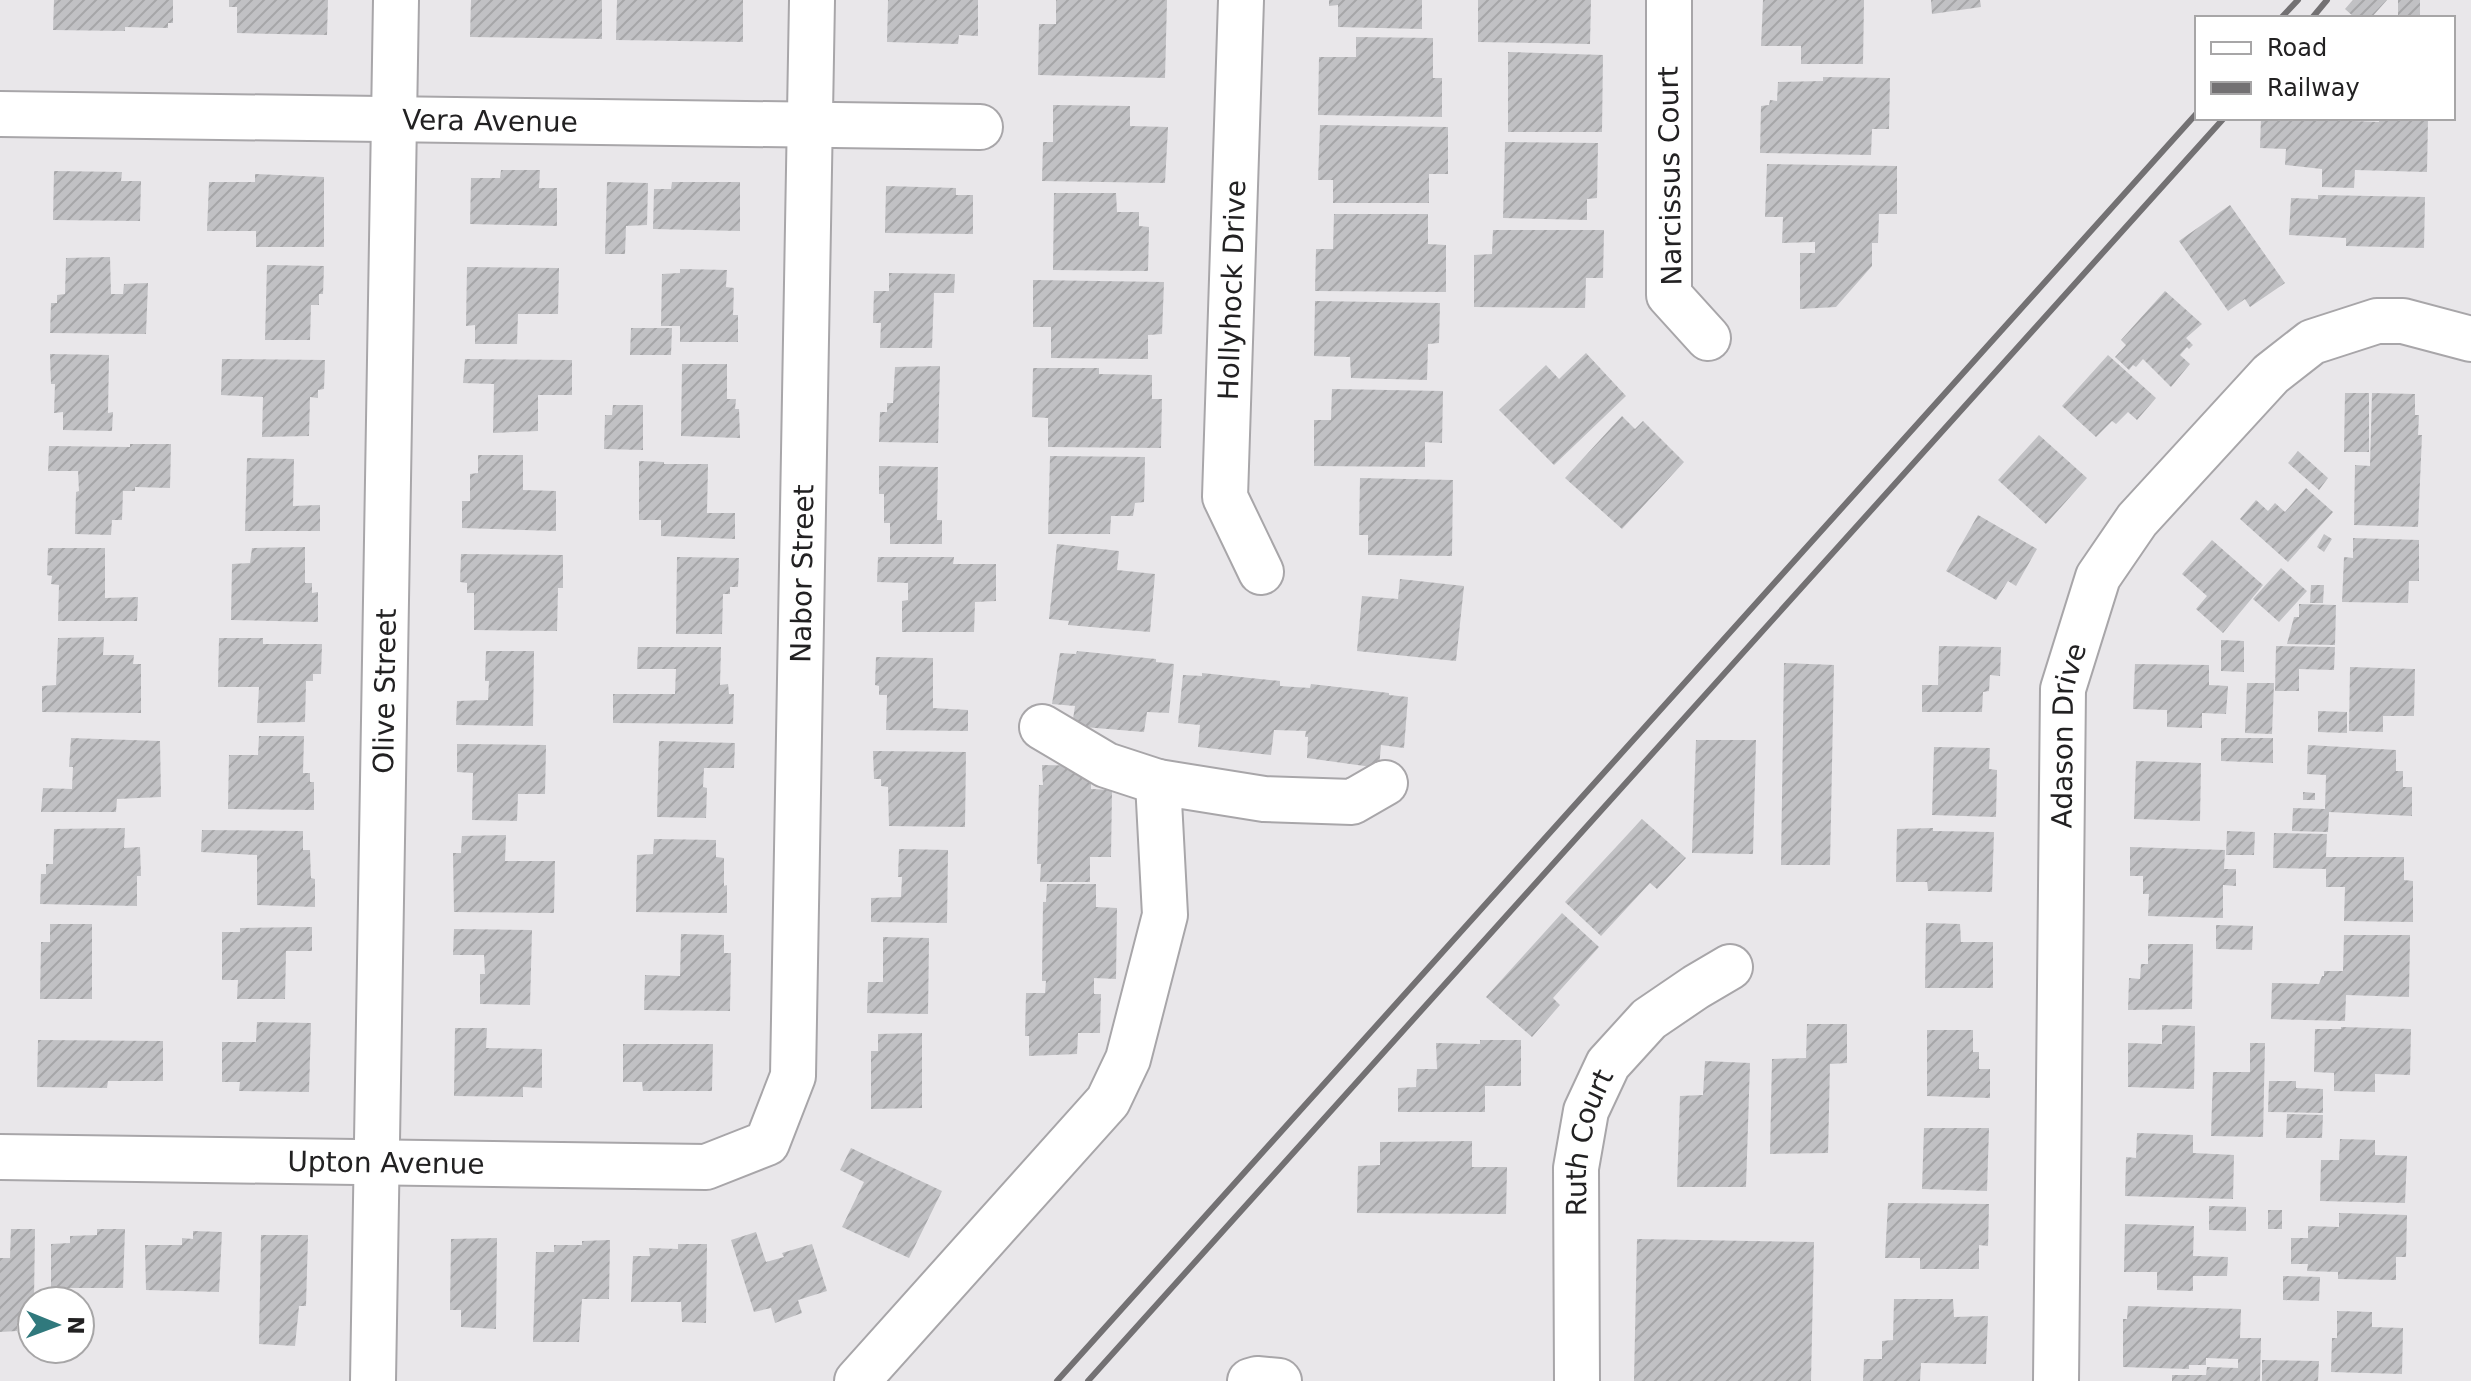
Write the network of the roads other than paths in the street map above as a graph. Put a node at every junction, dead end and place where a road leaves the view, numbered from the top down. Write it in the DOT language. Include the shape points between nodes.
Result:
graph roads {
  1 [pos="396,0"];
  2 [pos="812,0"];
  3 [pos="1241,0"];
  4 [pos="1669,0"];
  5 [pos="0,114"];
  6 [pos="396,118"];
  7 [pos="810,125"];
  8 [pos="980,127"];
  9 [pos="1708,338"];
  10 [pos="2471,339"];
  11 [pos="1261,572"];
  12 [pos="1042,727"];
  13 [pos="1158,782"];
  14 [pos="1385,783"];
  15 [pos="1730,967"];
  16 [pos="767,1143"];
  17 [pos="0,1157"];
  18 [pos="376,1162"];
  19 [pos="373,1381"];
  20 [pos="857,1381"];
  21 [pos="1250,1381"];
  22 [pos="1279,1381"];
  23 [pos="1577,1381"];
  24 [pos="2056,1381"];
  1 -- 6 [label="street, Olive Street"];
  2 -- 7 [label="street, Nabor Street"];
  3 -- 11 [label="street, Hollyhock Drive" via="1225,497"];
  4 -- 9 [label="street, Narcissus Court" via="1669,295"];
  5 -- 6 [label="street, Vera Avenue"];
  6 -- 7 [label="street, Vera Avenue"];
  6 -- 18 [label="street, Olive Street"];
  7 -- 8 [label="street, Vera Avenue"];
  7 -- 16 [label="street, Nabor Street" via="793,1076"];
  10 -- 24 [label="street, Adason Drive" via="2403,321 2377,321 2312,342 2271,374 2137,520 2098,577 2063,689"];
  12 -- 13 [label="street" via="1106,765"];
  13 -- 14 [label="street" via="1264,799 1352,802"];
  13 -- 20 [label="street" via="1165,915 1128,1059 1108,1101"];
  15 -- 23 [label="street, Ruth Court" via="1649,1019 1608,1064 1586,1111 1576,1168"];
  16 -- 18 [label="street, Upton Avenue" via="706,1167"];
  17 -- 18 [label="street, Upton Avenue"];
  18 -- 19 [label="street, Olive Street"];
  21 -- 22 [label="street"];
}
